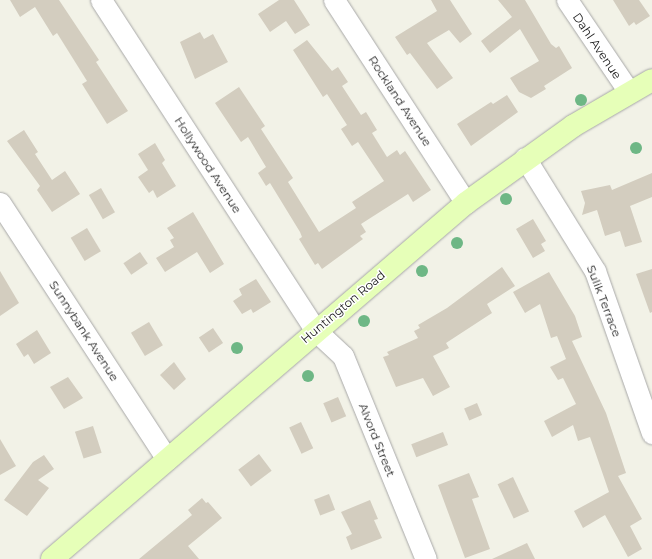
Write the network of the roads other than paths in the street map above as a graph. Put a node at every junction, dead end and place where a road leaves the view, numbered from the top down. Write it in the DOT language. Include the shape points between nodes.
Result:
graph roads {
  1 [pos="101,0"];
  2 [pos="334,0"];
  3 [pos="567,0"];
  4 [pos="652,80"];
  5 [pos="629,92"];
  6 [pos="525,158"];
  7 [pos="0,203"];
  8 [pos="466,203"];
  9 [pos="315,330"];
  10 [pos="652,433"];
  11 [pos="167,459"];
  12 [pos="52,559"];
  13 [pos="426,559"];
  1 -- 9 [label="street, Hollywood Avenue"];
  2 -- 8 [label="street, Rockland Avenue"];
  3 -- 5 [label="street, Dahl Avenue"];
  4 -- 5 [label="main road, Huntington Road"];
  5 -- 6 [label="main road, Huntington Road"];
  6 -- 8 [label="main road, Huntington Road"];
  6 -- 10 [label="street, Sulik Terrace" via="595,271"];
  7 -- 11 [label="street, Sunnybank Avenue"];
  8 -- 9 [label="main road, Huntington Road"];
  9 -- 11 [label="main road, Huntington Road"];
  9 -- 13 [label="street, Alvord Street" via="343,356"];
  11 -- 12 [label="main road, Huntington Road"];
}
